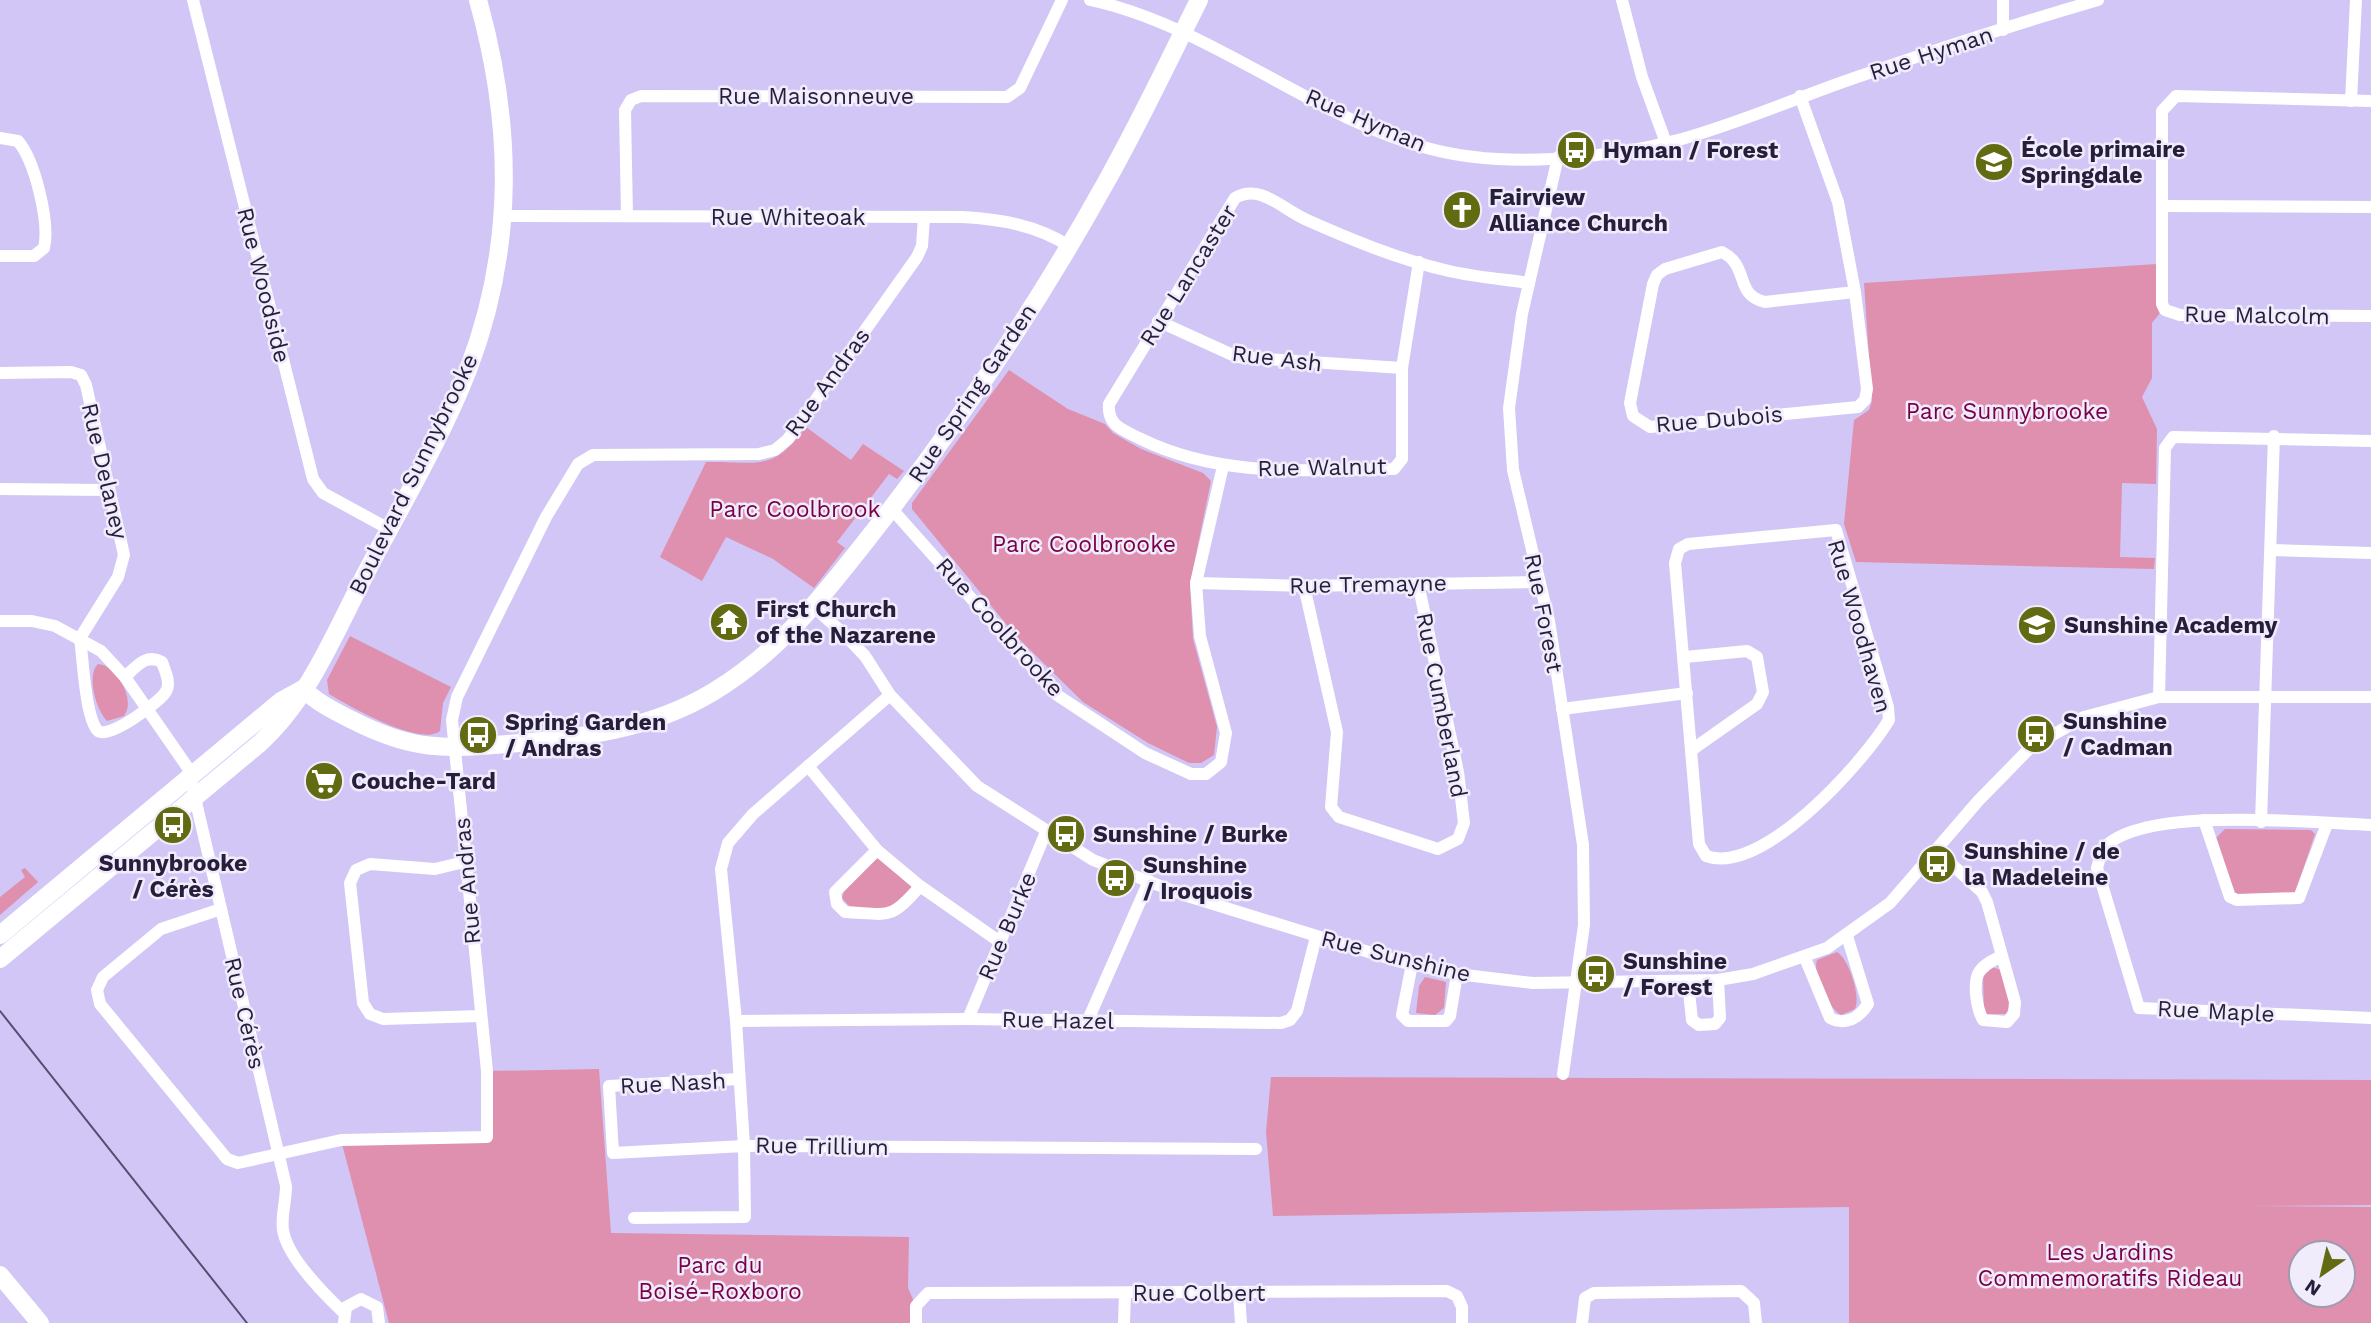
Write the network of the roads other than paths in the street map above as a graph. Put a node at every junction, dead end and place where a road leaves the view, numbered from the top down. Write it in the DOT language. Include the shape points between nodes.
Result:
graph roads {
  1 [pos="193,0"];
  2 [pos="478,0"];
  3 [pos="1062,0"];
  4 [pos="1090,0"];
  5 [pos="1199,0"];
  6 [pos="1622,0"];
  7 [pos="2003,0"];
  8 [pos="2098,0"];
  9 [pos="2356,0"];
  10 [pos="2003,30"];
  11 [pos="1182,33"];
  12 [pos="1800,96"];
  13 [pos="2371,101"];
  14 [pos="2350,102"];
  15 [pos="0,138"];
  16 [pos="1666,143"];
  17 [pos="1558,157"];
  18 [pos="2163,205"];
  19 [pos="2371,206"];
  20 [pos="503,216"];
  21 [pos="627,216"];
  22 [pos="923,217"];
  23 [pos="1069,246"];
  24 [pos="0,256"];
  25 [pos="1419,262"];
  26 [pos="1529,283"];
  27 [pos="1855,292"];
  28 [pos="2371,316"];
  29 [pos="1158,321"];
  30 [pos="1402,368"];
  31 [pos="0,373"];
  32 [pos="1109,404"];
  33 [pos="2274,436"];
  34 [pos="2371,441"];
  35 [pos="1223,466"];
  36 [pos="0,489"];
  37 [pos="109,490"];
  38 [pos="891,508"];
  39 [pos="389,529"];
  40 [pos="2271,550"];
  41 [pos="2371,553"];
  42 [pos="1539,582"];
  43 [pos="1196,583"];
  44 [pos="1418,583"];
  45 [pos="1304,586"];
  46 [pos="814,607"];
  47 [pos="0,621"];
  48 [pos="80,638"];
  49 [pos="1685,657"];
  50 [pos="125,677"];
  51 [pos="303,689"];
  52 [pos="1687,693"];
  53 [pos="890,695"];
  54 [pos="2159,697"];
  55 [pos="2371,697"];
  56 [pos="2266,698"];
  57 [pos="145,708"];
  58 [pos="1562,709"];
  59 [pos="455,747"];
  60 [pos="1692,749"];
  61 [pos="808,766"];
  62 [pos="190,777"];
  63 [pos="194,797"];
  64 [pos="2204,820"];
  65 [pos="2261,822"];
  66 [pos="2327,824"];
  67 [pos="2371,825"];
  68 [pos="1046,832"];
  69 [pos="877,850"];
  70 [pos="1936,850"];
  71 [pos="464,862"];
  72 [pos="1149,881"];
  73 [pos="920,886"];
  74 [pos="220,909"];
  75 [pos="0,935"];
  76 [pos="1847,936"];
  77 [pos="1316,937"];
  78 [pos="1000,942"];
  79 [pos="2001,956"];
  80 [pos="1805,958"];
  81 [pos="0,959"];
  82 [pos="1412,964"];
  83 [pos="1457,974"];
  84 [pos="1718,980"];
  85 [pos="1688,982"];
  86 [pos="1573,983"];
  87 [pos="481,1016"];
  88 [pos="2371,1018"];
  89 [pos="968,1019"];
  90 [pos="1088,1020"];
  91 [pos="736,1021"];
  92 [pos="1563,1074"];
  93 [pos="739,1079"];
  94 [pos="744,1146"];
  95 [pos="1256,1149"];
  96 [pos="278,1153"];
  97 [pos="634,1218"];
  98 [pos="2,1282"];
  99 [pos="1125,1293"];
  100 [pos="1239,1294"];
  101 [pos="344,1318"];
  102 [pos="40,1323"];
  103 [pos="379,1323"];
  104 [pos="916,1323"];
  105 [pos="1124,1323"];
  106 [pos="1241,1323"];
  107 [pos="1462,1323"];
  108 [pos="1582,1323"];
  109 [pos="1756,1323"];
  1 -- 39 [label="street, Rue Woodside" via="313,479 323,493"];
  2 -- 20 [label="street, Boulevard Sunnybrooke" via="501,103"];
  3 -- 21 [label="street, Rue Maisonneuve" via="1020,88 1007,97 642,96 631,100 625,110"];
  4 -- 11 [label="street, Rue Hyman"];
  5 -- 11 [label="street, Rue Spring Garden"];
  6 -- 16 [label="street" via="1642,77"];
  7 -- 10 [label="street"];
  8 -- 10 [label="street, Rue Hyman"];
  9 -- 14 [label="street"];
  10 -- 12 [label="street, Rue Hyman"];
  11 -- 17 [label="street, Rue Hyman" via="1366,124 1428,149 1505,159"];
  11 -- 23 [label="street, Rue Spring Garden"];
  12 -- 16 [label="street, Rue Hyman"];
  12 -- 27 [label="street, Rue Dubois" via="1838,202"];
  13 -- 14 [label="street, Rue Malcolm"];
  14 -- 18 [label="street, Rue Malcolm" via="2176,96 2162,111"];
  15 -- 24 [label="street" via="18,141 28,152 48,233 44,248 34,256"];
  16 -- 17 [label="street, Rue Hyman"];
  17 -- 26 [label="street, Rue Forest"];
  18 -- 19 [label="street"];
  18 -- 28 [label="street, Rue Malcolm" via="2162,304 2170,314"];
  20 -- 21 [label="street, Rue Whiteoak"];
  20 -- 39 [label="street, Boulevard Sunnybrooke" via="491,289 468,369"];
  21 -- 22 [label="street, Rue Whiteoak"];
  22 -- 23 [label="street, Rue Whiteoak" via="1014,223"];
  22 -- 59 [label="street, Rue Andras" via="917,257 788,439 775,450 759,454 593,455 578,464 546,517 454,704"];
  23 -- 38 [label="street, Rue Spring Garden" via="986,377"];
  25 -- 26 [label="street, Rue Lancaster"];
  25 -- 29 [label="street, Rue Lancaster" via="1353,240 1247,191 1235,198"];
  25 -- 30 [label="street, Rue Walnut"];
  26 -- 42 [label="street, Rue Forest" via="1509,408 1513,470"];
  27 -- 27 [label="street, Rue Dubois" via="1867,389 1858,407 1650,427 1633,416 1630,403 1653,284 1665,269 1722,252 1739,265 1746,292 1754,300 1765,303"];
  29 -- 30 [label="street, Rue Ash" via="1237,357"];
  29 -- 32 [label="street, Rue Lancaster"];
  30 -- 35 [label="street, Rue Walnut" via="1402,459 1394,470"];
  31 -- 37 [label="street, Rue Delaney" via="81,375"];
  32 -- 35 [label="street, Rue Walnut" via="1108,416 1114,426 1165,451"];
  33 -- 34 [label="street"];
  33 -- 40 [label="street"];
  33 -- 54 [label="street" via="2173,437 2165,448"];
  35 -- 43 [label="street, Rue Coolbrooke"];
  36 -- 37 [label="street"];
  37 -- 48 [label="street, Rue Delaney" via="123,566"];
  38 -- 43 [label="street, Rue Coolbrooke" via="1057,695 1145,753 1191,774 1206,774 1221,762 1226,733 1200,636"];
  38 -- 46 [label="street, Rue Spring Garden"];
  39 -- 51 [label="street, Boulevard Sunnybrooke"];
  40 -- 41 [label="street"];
  40 -- 56 [label="street"];
  42 -- 44 [label="street, Rue Tremayne"];
  42 -- 58 [label="street, Rue Forest"];
  43 -- 45 [label="street, Rue Tremayne"];
  44 -- 45 [label="street, Rue Tremayne"];
  44 -- 45 [label="street, Rue Cumberland" via="1458,772 1464,823 1458,839 1438,849 1339,817 1331,807 1337,732"];
  46 -- 53 [label="street, Rue Sunshine" via="864,656"];
  46 -- 59 [label="street, Rue Spring Garden" via="751,666 710,694 668,713 627,728 579,737"];
  47 -- 48 [label="street, Rue Cérès" via="32,621"];
  48 -- 50 [label="street, Rue Cérès" via="101,651"];
  48 -- 57 [label="street" via="96,729 108,733"];
  49 -- 52 [label="street, Rue Woodhaven"];
  49 -- 60 [label="street" via="1747,651 1758,657 1763,692 1758,704"];
  49 -- 60 [label="street, Rue Woodhaven" via="1675,563 1679,549 1688,544 1836,530 1889,720 1806,818 1726,860 1706,856 1699,844"];
  50 -- 57 [label="street, Rue Cérès"];
  50 -- 57 [label="street" via="144,660 162,662 169,683 166,692"];
  51 -- 59 [label="street, Rue Spring Garden" via="320,703 392,739 422,747"];
  51 -- 62 [label="street, Boulevard Sunnybrooke" via="281,701"];
  51 -- 63 [label="street, Boulevard Sunnybrooke" via="278,726"];
  52 -- 58 [label="street"];
  52 -- 60 [label="street, Rue Woodhaven"];
  53 -- 61 [label="street, Rue Trillium"];
  53 -- 68 [label="street, Rue Sunshine" via="977,786"];
  54 -- 56 [label="street, Rue Sunshine"];
  54 -- 70 [label="street, Rue Sunshine" via="2084,717 2030,748"];
  55 -- 56 [label="street, Rue Sunshine"];
  56 -- 65 [label="street"];
  57 -- 62 [label="street, Rue Cérès"];
  58 -- 86 [label="street, Rue Forest" via="1583,845 1584,925"];
  59 -- 71 [label="street, Rue Andras"];
  61 -- 69 [label="street"];
  61 -- 91 [label="street, Rue Trillium" via="753,814 728,843 721,869"];
  62 -- 63 [label="street, Rue Cérès"];
  62 -- 75 [label="street, Boulevard Sunnybrooke"];
  63 -- 74 [label="street, Rue Cérès"];
  63 -- 81 [label="street, Boulevard Sunnybrooke"];
  64 -- 65 [label="street, Rue Maple"];
  64 -- 66 [label="street" via="2225,892 2237,900 2299,898"];
  64 -- 88 [label="street, Rue Maple" via="2162,823 2114,840 2102,850 2096,868 2139,1008"];
  65 -- 66 [label="street, Rue Maple"];
  66 -- 67 [label="street, Rue Maple"];
  68 -- 72 [label="street, Rue Sunshine" via="1093,860"];
  68 -- 78 [label="street, Rue Burke"];
  69 -- 73 [label="street"];
  69 -- 73 [label="street" via="835,892 837,904 845,912 890,915"];
  70 -- 76 [label="street, Rue Sunshine" via="1890,903"];
  70 -- 79 [label="street" via="1982,892"];
  71 -- 87 [label="street, Rue Andras"];
  71 -- 87 [label="street" via="435,869 370,864 356,870 350,883 363,1003 370,1014 383,1019"];
  72 -- 77 [label="street, Rue Sunshine"];
  72 -- 90 [label="street"];
  73 -- 78 [label="street"];
  74 -- 96 [label="street, Rue Cérès"];
  74 -- 96 [label="street, Rue Andras" via="161,929 103,977 97,990 100,1004 227,1159 238,1163"];
  76 -- 80 [label="street, Rue Sunshine"];
  76 -- 80 [label="street" via="1868,1004 1855,1018 1837,1022 1830,1018"];
  77 -- 82 [label="street, Rue Sunshine"];
  77 -- 90 [label="street, Rue Hazel" via="1297,1011 1290,1020"];
  78 -- 89 [label="street, Rue Burke"];
  79 -- 79 [label="street" via="2015,1002 2014,1014 2007,1022 1992,1023 1983,1020 1978,1011 1977,981 1983,967"];
  80 -- 84 [label="street, Rue Sunshine"];
  82 -- 83 [label="street, Rue Sunshine"];
  82 -- 83 [label="street" via="1402,1015 1408,1021 1446,1021"];
  83 -- 86 [label="street, Rue Sunshine"];
  84 -- 85 [label="street, Rue Sunshine"];
  84 -- 85 [label="street" via="1720,1018 1715,1024 1699,1025 1692,1020"];
  85 -- 86 [label="street, Rue Sunshine"];
  86 -- 92 [label="street, Rue Forest"];
  87 -- 96 [label="street, Rue Andras" via="487,1137 369,1138"];
  89 -- 90 [label="street, Rue Hazel"];
  89 -- 91 [label="street, Rue Hazel"];
  91 -- 93 [label="street, Rue Trillium"];
  93 -- 94 [label="street, Rue Trillium"];
  93 -- 94 [label="street, Rue Nash" via="609,1086 613,1153"];
  94 -- 95 [label="street, Rue Trillium"];
  94 -- 97 [label="street" via="745,1217"];
  96 -- 101 [label="street, Rue Cérès" via="286,1186 283,1221 288,1245"];
  98 -- 102 [label="street"];
  99 -- 100 [label="street, Rue Colbert"];
  99 -- 104 [label="street, Rue Colbert" via="928,1293 916,1306"];
  99 -- 105 [label="street"];
  100 -- 106 [label="street"];
  100 -- 107 [label="street, Rue Colbert" via="1447,1291 1457,1296"];
  101 -- 103 [label="street, Rue Cérès" via="350,1303 367,1300 376,1307"];
  108 -- 109 [label="street" via="1584,1298 1594,1293 1741,1291 1754,1303"];
}
